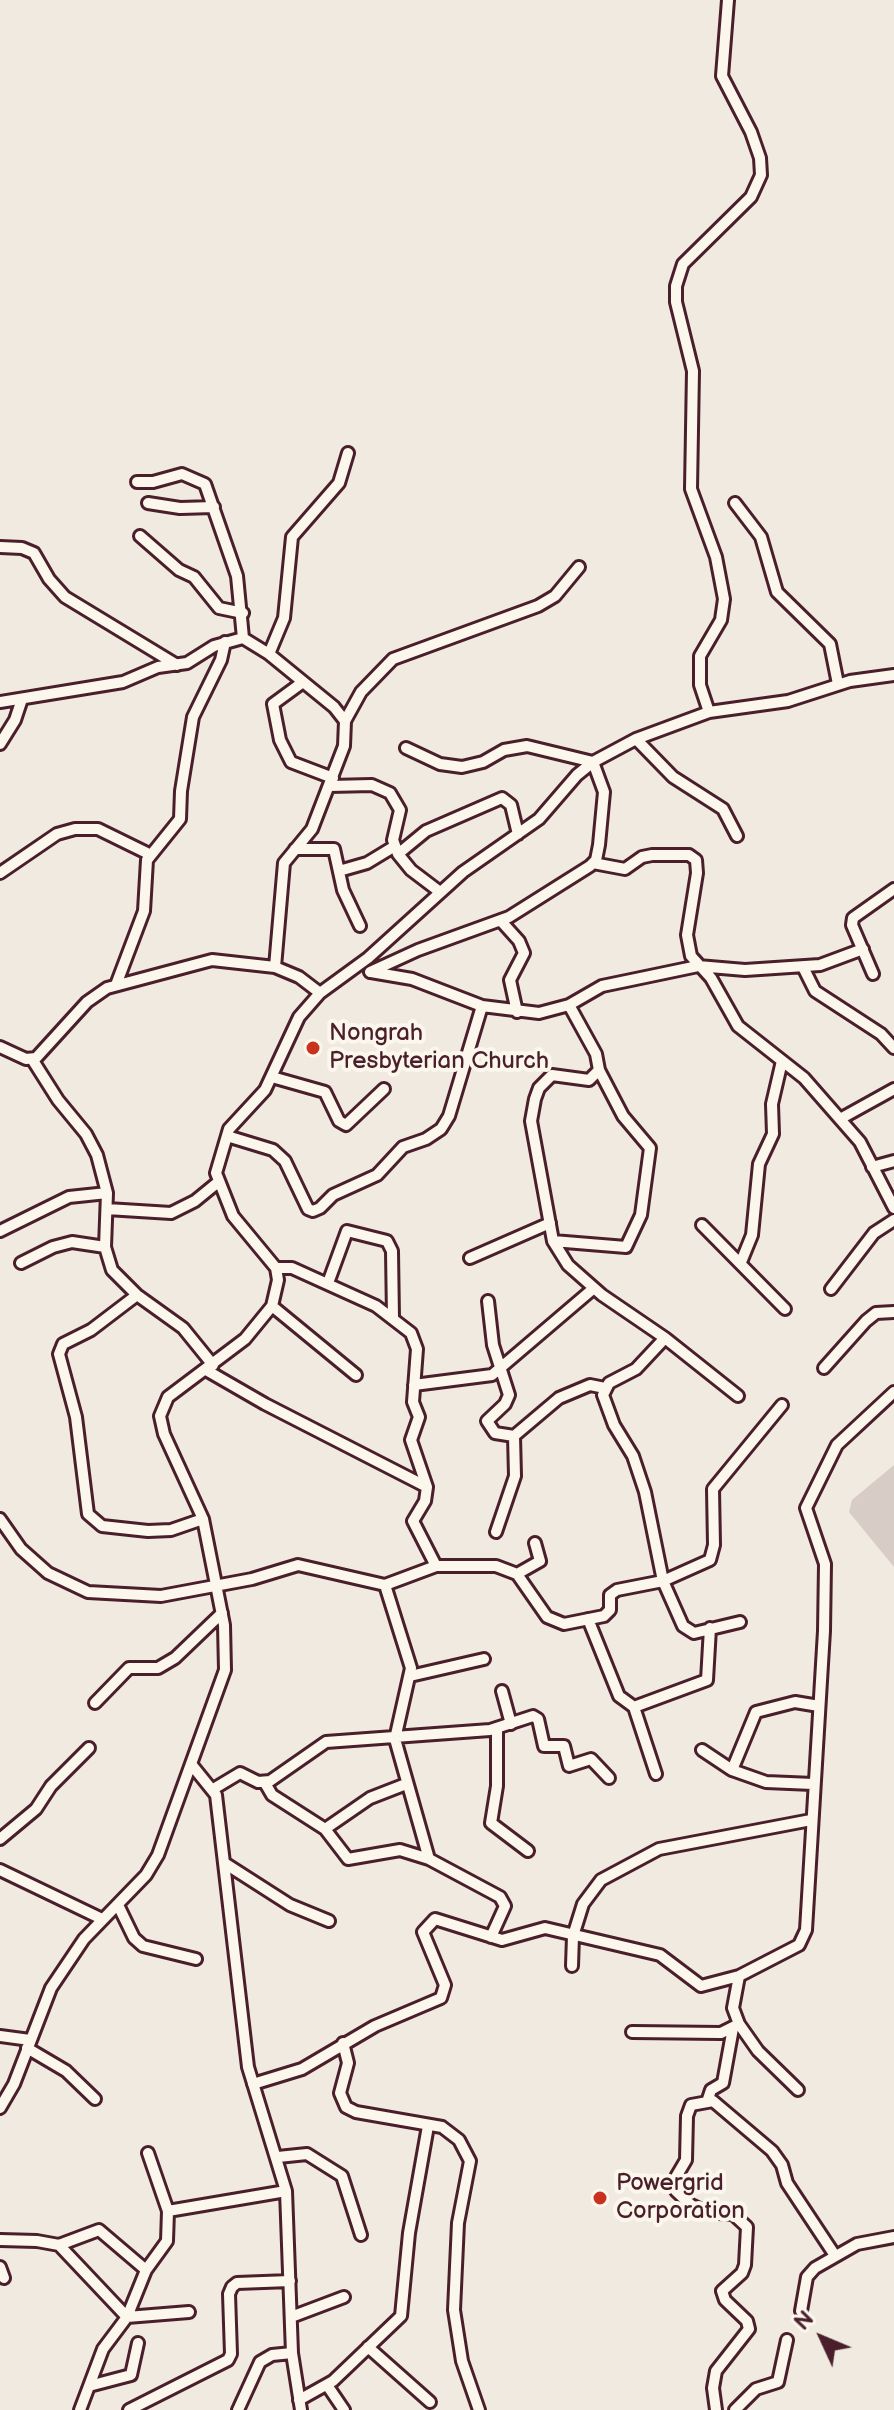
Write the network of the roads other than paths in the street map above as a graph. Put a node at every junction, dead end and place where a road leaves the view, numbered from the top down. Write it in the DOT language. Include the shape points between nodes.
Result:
graph roads {
  1 [pos="728,0"];
  2 [pos="348,453"];
  3 [pos="137,482"];
  4 [pos="148,503"];
  5 [pos="735,503"];
  6 [pos="214,507"];
  7 [pos="140,536"];
  8 [pos="0,547"];
  9 [pos="579,567"];
  10 [pos="243,613"];
  11 [pos="243,638"];
  12 [pos="225,642"];
  13 [pos="269,654"];
  14 [pos="177,665"];
  15 [pos="894,675"];
  16 [pos="303,682"];
  17 [pos="838,684"];
  18 [pos="22,699"];
  19 [pos="0,702"];
  20 [pos="709,712"];
  21 [pos="345,721"];
  22 [pos="636,739"];
  23 [pos="0,744"];
  24 [pos="406,748"];
  25 [pos="593,762"];
  26 [pos="331,782"];
  27 [pos="518,834"];
  28 [pos="737,836"];
  29 [pos="294,849"];
  30 [pos="397,850"];
  31 [pos="151,855"];
  32 [pos="593,863"];
  33 [pos="339,871"];
  34 [pos="0,873"];
  35 [pos="894,889"];
  36 [pos="440,892"];
  37 [pos="501,921"];
  38 [pos="360,926"];
  39 [pos="863,949"];
  40 [pos="698,966"];
  41 [pos="275,967"];
  42 [pos="803,967"];
  43 [pos="370,972"];
  44 [pos="351,973"];
  45 [pos="873,974"];
  46 [pos="116,985"];
  47 [pos="320,993"];
  48 [pos="569,1005"];
  49 [pos="482,1006"];
  50 [pos="517,1012"];
  51 [pos="894,1048"];
  52 [pos="1,1049"];
  53 [pos="32,1059"];
  54 [pos="782,1061"];
  55 [pos="599,1070"];
  56 [pos="272,1077"];
  57 [pos="384,1089"];
  58 [pos="894,1089"];
  59 [pos="840,1119"];
  60 [pos="227,1136"];
  61 [pos="894,1161"];
  62 [pos="872,1167"];
  63 [pos="217,1183"];
  64 [pos="107,1193"];
  65 [pos="894,1208"];
  66 [pos="107,1209"];
  67 [pos="894,1220"];
  68 [pos="550,1223"];
  69 [pos="702,1225"];
  70 [pos="0,1231"];
  71 [pos="553,1241"];
  72 [pos="105,1247"];
  73 [pos="470,1258"];
  74 [pos="741,1262"];
  75 [pos="21,1263"];
  76 [pos="276,1268"];
  77 [pos="328,1283"];
  78 [pos="594,1288"];
  79 [pos="831,1289"];
  80 [pos="137,1295"];
  81 [pos="488,1301"];
  82 [pos="272,1306"];
  83 [pos="785,1309"];
  84 [pos="894,1312"];
  85 [pos="393,1318"];
  86 [pos="665,1338"];
  87 [pos="210,1367"];
  88 [pos="824,1368"];
  89 [pos="502,1370"];
  90 [pos="356,1375"];
  91 [pos="414,1385"];
  92 [pos="605,1388"];
  93 [pos="894,1392"];
  94 [pos="738,1396"];
  95 [pos="782,1405"];
  96 [pos="514,1436"];
  97 [pos="427,1487"];
  98 [pos="0,1519"];
  99 [pos="203,1519"];
  100 [pos="496,1532"];
  101 [pos="535,1543"];
  102 [pos="436,1566"];
  103 [pos="517,1574"];
  104 [pos="663,1581"];
  105 [pos="218,1584"];
  106 [pos="385,1585"];
  107 [pos="222,1613"];
  108 [pos="588,1619"];
  109 [pos="740,1622"];
  110 [pos="710,1628"];
  111 [pos="484,1659"];
  112 [pos="410,1676"];
  113 [pos="502,1691"];
  114 [pos="95,1703"];
  115 [pos="819,1706"];
  116 [pos="634,1707"];
  117 [pos="511,1724"];
  118 [pos="497,1729"];
  119 [pos="395,1739"];
  120 [pos="89,1748"];
  121 [pos="702,1750"];
  122 [pos="191,1764"];
  123 [pos="732,1770"];
  124 [pos="656,1774"];
  125 [pos="609,1778"];
  126 [pos="265,1783"];
  127 [pos="406,1784"];
  128 [pos="813,1784"];
  129 [pos="215,1788"];
  130 [pos="811,1820"];
  131 [pos="325,1829"];
  132 [pos="0,1839"];
  133 [pos="528,1851"];
  134 [pos="429,1859"];
  135 [pos="226,1864"];
  136 [pos="0,1870"];
  137 [pos="118,1905"];
  138 [pos="102,1919"];
  139 [pos="329,1921"];
  140 [pos="573,1936"];
  141 [pos="491,1937"];
  142 [pos="196,1959"];
  143 [pos="572,1966"];
  144 [pos="739,1976"];
  145 [pos="736,2026"];
  146 [pos="632,2032"];
  147 [pos="0,2036"];
  148 [pos="343,2043"];
  149 [pos="29,2044"];
  150 [pos="253,2084"];
  151 [pos="798,2090"];
  152 [pos="95,2099"];
  153 [pos="708,2099"];
  154 [pos="0,2108"];
  155 [pos="428,2126"];
  156 [pos="148,2153"];
  157 [pos="278,2157"];
  158 [pos="286,2191"];
  159 [pos="168,2211"];
  160 [pos="361,2235"];
  161 [pos="894,2237"];
  162 [pos="0,2240"];
  163 [pos="59,2245"];
  164 [pos="834,2254"];
  165 [pos="146,2270"];
  166 [pos="290,2281"];
  167 [pos="344,2297"];
  168 [pos="801,2311"];
  169 [pos="189,2312"];
  170 [pos="127,2317"];
  171 [pos="291,2317"];
  172 [pos="787,2340"];
  173 [pos="138,2343"];
  174 [pos="368,2347"];
  175 [pos="292,2353"];
  176 [pos="327,2385"];
  177 [pos="89,2386"];
  178 [pos="430,2402"];
  179 [pos="300,2405"];
  180 [pos="80,2410"];
  181 [pos="129,2410"];
  182 [pos="238,2410"];
  183 [pos="344,2410"];
  184 [pos="479,2410"];
  185 [pos="716,2410"];
  186 [pos="735,2410"];
  1 -- 20 [label="street" via="722,76 751,132 761,175 751,197 683,264 676,286 693,371 691,489 716,557 724,599 721,620 700,656 700,685"];
  2 -- 13 [label="street" via="339,483 292,537 284,618"];
  3 -- 6 [label="street" via="176,474 195,478 205,484"];
  4 -- 6 [label="street"];
  5 -- 17 [label="street" via="761,537 777,592 830,644"];
  6 -- 10 [label="street"];
  7 -- 10 [label="street" via="194,577 219,608"];
  8 -- 14 [label="street" via="34,553 65,597"];
  9 -- 21 [label="street" via="555,596 538,606 393,659 361,692"];
  10 -- 11 [label="street"];
  11 -- 12 [label="street"];
  11 -- 13 [label="street"];
  12 -- 14 [label="street"];
  12 -- 31 [label="street" via="193,717 180,819"];
  13 -- 16 [label="street"];
  14 -- 18 [label="street" via="110,685"];
  15 -- 17 [label="street"];
  16 -- 21 [label="street"];
  16 -- 26 [label="street" via="273,704 280,740 291,762"];
  17 -- 20 [label="street" via="788,701"];
  18 -- 19 [label="street"];
  18 -- 23 [label="street"];
  20 -- 22 [label="street"];
  21 -- 26 [label="street" via="344,746"];
  22 -- 25 [label="street"];
  22 -- 28 [label="street" via="673,777 723,809"];
  24 -- 25 [label="street" via="440,764 462,767 527,746"];
  25 -- 27 [label="street"];
  25 -- 32 [label="street" via="604,804"];
  26 -- 29 [label="street" via="312,829"];
  26 -- 30 [label="street" via="372,785 390,793 400,810"];
  27 -- 30 [label="street" via="511,805 502,798 426,831"];
  27 -- 36 [label="street"];
  29 -- 33 [label="street" via="332,848"];
  29 -- 41 [label="street" via="283,870"];
  30 -- 33 [label="street"];
  30 -- 36 [label="street" via="411,870"];
  31 -- 34 [label="street" via="98,829 75,829 57,834"];
  31 -- 46 [label="street" via="144,911"];
  32 -- 37 [label="street"];
  32 -- 40 [label="street" via="625,869 642,857 693,857 697,873 687,935"];
  33 -- 38 [label="street"];
  35 -- 39 [label="street" via="853,918"];
  36 -- 44 [label="street"];
  37 -- 43 [label="street"];
  37 -- 50 [label="street" via="524,953 510,980"];
  39 -- 42 [label="street"];
  39 -- 45 [label="street"];
  40 -- 42 [label="street"];
  40 -- 48 [label="street" via="602,986"];
  40 -- 54 [label="street" via="711,978 738,1026"];
  41 -- 46 [label="street" via="212,960"];
  41 -- 47 [label="street" via="292,972"];
  42 -- 51 [label="street" via="815,991"];
  43 -- 44 [label="street"];
  43 -- 49 [label="street" via="412,979"];
  44 -- 47 [label="street"];
  46 -- 53 [label="street" via="87,1002 47,1050"];
  47 -- 56 [label="street" via="299,1017"];
  48 -- 50 [label="street" via="550,1012"];
  48 -- 55 [label="street"];
  49 -- 50 [label="street"];
  49 -- 60 [label="street" via="441,1129 403,1147 377,1175 333,1195 320,1208 308,1209 285,1161 273,1150"];
  52 -- 53 [label="street"];
  53 -- 64 [label="street" via="91,1143"];
  54 -- 59 [label="street"];
  54 -- 74 [label="street" via="772,1104 773,1134 759,1164 752,1235"];
  55 -- 68 [label="street" via="589,1080 552,1075 535,1099 531,1121"];
  55 -- 71 [label="street" via="623,1116 650,1148 641,1215 626,1247"];
  56 -- 57 [label="street" via="325,1092 346,1125"];
  56 -- 60 [label="street"];
  58 -- 59 [label="street"];
  59 -- 62 [label="street"];
  60 -- 63 [label="street"];
  61 -- 62 [label="street"];
  62 -- 65 [label="street"];
  63 -- 66 [label="street" via="171,1213"];
  63 -- 76 [label="street" via="233,1216"];
  64 -- 66 [label="street"];
  64 -- 70 [label="street" via="69,1197"];
  66 -- 72 [label="street"];
  67 -- 79 [label="street" via="874,1233"];
  68 -- 71 [label="street"];
  68 -- 73 [label="street"];
  69 -- 74 [label="street"];
  71 -- 78 [label="street" via="568,1265"];
  72 -- 75 [label="street" via="72,1242"];
  72 -- 80 [label="street" via="112,1270"];
  74 -- 83 [label="street"];
  76 -- 77 [label="street" via="292,1268"];
  76 -- 82 [label="street"];
  77 -- 85 [label="street"];
  77 -- 85 [label="street" via="347,1231 387,1241 392,1245"];
  78 -- 86 [label="street"];
  78 -- 89 [label="street"];
  80 -- 87 [label="street" via="171,1317"];
  80 -- 99 [label="street" via="63,1344 59,1354 76,1417 88,1514 102,1526 148,1531"];
  81 -- 89 [label="street"];
  82 -- 87 [label="street" via="245,1339"];
  82 -- 90 [label="street"];
  84 -- 88 [label="street" via="876,1313 866,1321"];
  85 -- 91 [label="street" via="416,1343"];
  86 -- 92 [label="street" via="636,1369"];
  86 -- 94 [label="street"];
  87 -- 97 [label="street" via="289,1417"];
  87 -- 99 [label="street" via="168,1397 160,1416"];
  89 -- 91 [label="street" via="484,1379"];
  89 -- 96 [label="street" via="508,1400 487,1421 495,1433"];
  91 -- 97 [label="street" via="419,1421 411,1440"];
  92 -- 96 [label="street" via="590,1385 559,1398"];
  92 -- 104 [label="street" via="614,1425 633,1456 645,1492"];
  93 -- 115 [label="street" via="837,1445 808,1499 807,1516 825,1564"];
  95 -- 104 [label="street" via="713,1489 710,1560"];
  96 -- 100 [label="street" via="515,1476"];
  97 -- 102 [label="street" via="413,1521"];
  98 -- 105 [label="street" via="40,1566 88,1592 161,1596"];
  99 -- 105 [label="street"];
  101 -- 103 [label="street" via="540,1561"];
  102 -- 103 [label="street" via="496,1566"];
  102 -- 106 [label="street"];
  103 -- 108 [label="street" via="555,1623"];
  104 -- 108 [label="street" via="613,1592 608,1613"];
  104 -- 110 [label="street" via="688,1632"];
  105 -- 106 [label="street" via="298,1565"];
  105 -- 107 [label="street"];
  106 -- 112 [label="street" via="406,1646"];
  107 -- 114 [label="street" via="175,1658 158,1668 129,1668"];
  107 -- 122 [label="street" via="225,1670"];
  108 -- 116 [label="street" via="619,1696"];
  109 -- 110 [label="street"];
  110 -- 116 [label="street" via="707,1680"];
  111 -- 112 [label="street"];
  112 -- 119 [label="street"];
  113 -- 117 [label="street"];
  115 -- 123 [label="street" via="795,1702 756,1712"];
  115 -- 128 [label="street"];
  116 -- 124 [label="street"];
  117 -- 118 [label="street"];
  117 -- 125 [label="street" via="536,1717 544,1746 564,1746 569,1766 591,1759"];
  118 -- 119 [label="street"];
  118 -- 133 [label="street" via="491,1823"];
  119 -- 126 [label="street" via="326,1742"];
  119 -- 127 [label="street"];
  120 -- 132 [label="street" via="36,1809"];
  121 -- 123 [label="street"];
  122 -- 129 [label="street"];
  122 -- 137 [label="street" via="151,1869"];
  123 -- 128 [label="street" via="775,1784"];
  126 -- 129 [label="street" via="240,1773"];
  126 -- 131 [label="street" via="272,1795"];
  127 -- 131 [label="street" via="370,1798"];
  127 -- 134 [label="street"];
  128 -- 130 [label="street"];
  129 -- 135 [label="street"];
  130 -- 140 [label="street" via="676,1844 641,1856 589,1892"];
  130 -- 144 [label="street" via="803,1940 794,1950"];
  131 -- 134 [label="street" via="348,1859 393,1849"];
  134 -- 141 [label="street" via="504,1900"];
  135 -- 139 [label="street" via="290,1905"];
  135 -- 150 [label="street"];
  136 -- 138 [label="street"];
  137 -- 138 [label="street"];
  137 -- 142 [label="street" via="143,1946"];
  138 -- 149 [label="street" via="51,1988"];
  140 -- 141 [label="street" via="545,1928 511,1939"];
  140 -- 143 [label="street"];
  140 -- 144 [label="street" via="660,1955 701,1986"];
  141 -- 148 [label="street" via="447,1920 428,1923 424,1940 445,1994"];
  144 -- 145 [label="street" via="733,2008"];
  145 -- 146 [label="street" via="721,2033"];
  145 -- 151 [label="street"];
  145 -- 153 [label="street" via="723,2083"];
  147 -- 149 [label="street"];
  148 -- 150 [label="street" via="302,2069"];
  148 -- 155 [label="street" via="348,2063 340,2093 346,2107"];
  149 -- 152 [label="street"];
  149 -- 154 [label="street"];
  150 -- 157 [label="street"];
  153 -- 164 [label="street" via="777,2157 787,2183"];
  153 -- 185 [label="street" via="688,2110 686,2160 674,2186 691,2205 733,2214 747,2227 742,2273 722,2291 749,2329 716,2371"];
  155 -- 174 [label="street" via="409,2233 405,2302 401,2316"];
  155 -- 184 [label="street" via="448,2130 470,2161 458,2223 454,2310 462,2361"];
  156 -- 159 [label="street"];
  157 -- 158 [label="street"];
  157 -- 160 [label="street" via="307,2154 342,2176"];
  158 -- 159 [label="street"];
  158 -- 166 [label="street"];
  159 -- 165 [label="street" via="167,2241"];
  161 -- 164 [label="street"];
  162 -- 163 [label="street"];
  163 -- 165 [label="street" via="99,2230"];
  163 -- 170 [label="street"];
  164 -- 168 [label="street" via="807,2277"];
  165 -- 170 [label="street"];
  166 -- 171 [label="street"];
  166 -- 181 [label="street" via="232,2287 228,2360"];
  167 -- 171 [label="street"];
  169 -- 170 [label="street"];
  170 -- 177 [label="street" via="103,2349"];
  171 -- 175 [label="street"];
  172 -- 186 [label="street" via="778,2382 756,2389"];
  173 -- 177 [label="street" via="131,2375"];
  174 -- 176 [label="street"];
  174 -- 178 [label="street"];
  175 -- 179 [label="street"];
  175 -- 182 [label="street" via="260,2362"];
  176 -- 179 [label="street"];
  176 -- 183 [label="street"];
  177 -- 180 [label="street"];
}
